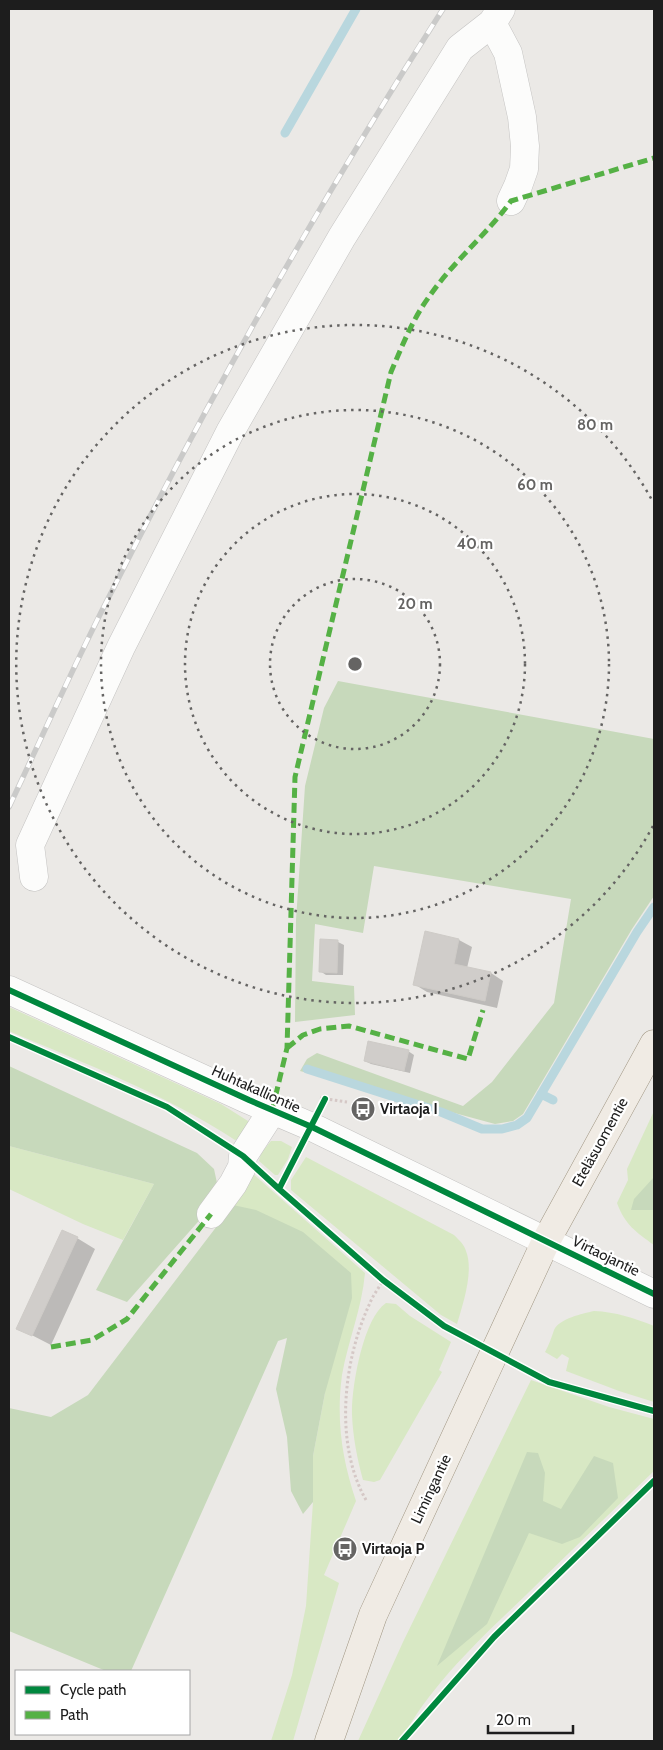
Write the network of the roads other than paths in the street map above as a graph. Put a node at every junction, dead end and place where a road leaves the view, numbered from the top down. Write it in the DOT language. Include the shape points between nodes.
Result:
graph roads {
  1 [pos="497,16"];
  2 [pos="511,201"];
  3 [pos="34,877"];
  4 [pos="9,990"];
  5 [pos="654,1044"];
  6 [pos="272,1110"];
  7 [pos="211,1214"];
  8 [pos="546,1241"];
  9 [pos="654,1294"];
  10 [pos="329,1741"];
  1 -- 2 [label="street" via="508,53 525,146 524,169"];
  1 -- 3 [label="street" via="460,48 342,238 230,432 121,647 30,846"];
  4 -- 6 [label="street, Huhtakalliontie"];
  5 -- 8 [label="main road, Eteläsuomentie"];
  6 -- 7 [label="street" via="243,1156 242,1167 233,1184"];
  6 -- 8 [label="street, Huhtakalliontie"];
  8 -- 9 [label="street, Virtaojantie"];
  8 -- 10 [label="main road, Limingantie" via="373,1615"];
}
